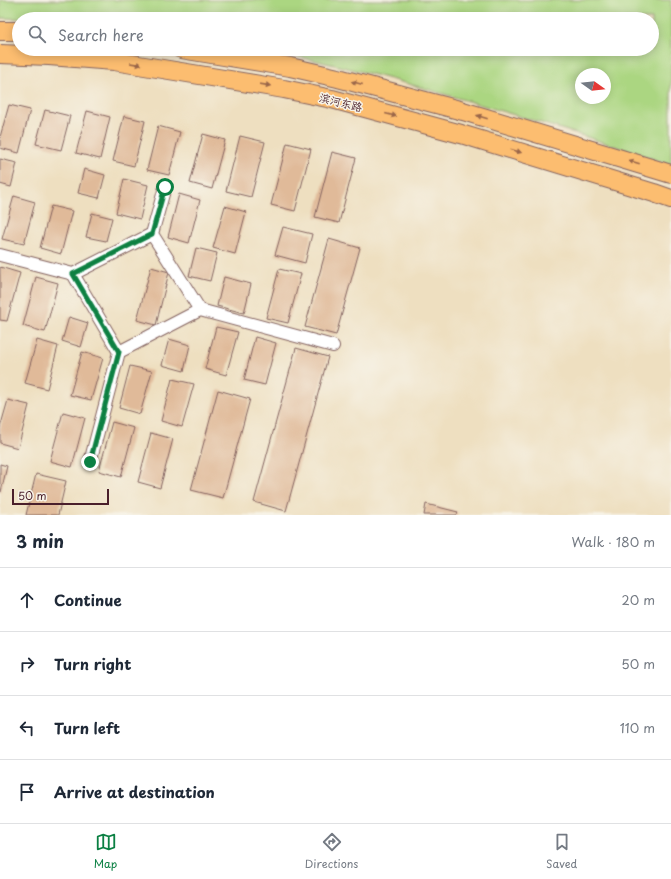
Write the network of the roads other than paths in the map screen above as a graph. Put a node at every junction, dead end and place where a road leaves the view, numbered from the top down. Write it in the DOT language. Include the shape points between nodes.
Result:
graph roads {
  1 [pos="0,30"];
  2 [pos="12,31"];
  3 [pos="0,54"];
  4 [pos="12,54"];
  5 [pos="49,56"];
  6 [pos="223,56"];
  7 [pos="671,174"];
  8 [pos="165,187"];
  9 [pos="671,199"];
  10 [pos="152,234"];
  11 [pos="0,255"];
  12 [pos="73,274"];
  13 [pos="200,310"];
  14 [pos="333,346"];
  15 [pos="119,352"];
  16 [pos="90,462"];
  1 -- 2 [label="main road"];
  3 -- 4 [label="main road, 滨河东路, one-way"];
  5 -- 9 [label="main road, 滨河东路, one-way" via="114,61 284,88 332,99 461,134"];
  7 -- 6 [label="main road, 滨河东路, one-way" via="463,111 338,78"];
  8 -- 10 [label="street"];
  10 -- 12 [label="street"];
  10 -- 13 [label="street"];
  11 -- 12 [label="street"];
  12 -- 15 [label="street"];
  13 -- 14 [label="street"];
  13 -- 15 [label="street"];
  15 -- 16 [label="street"];
}
